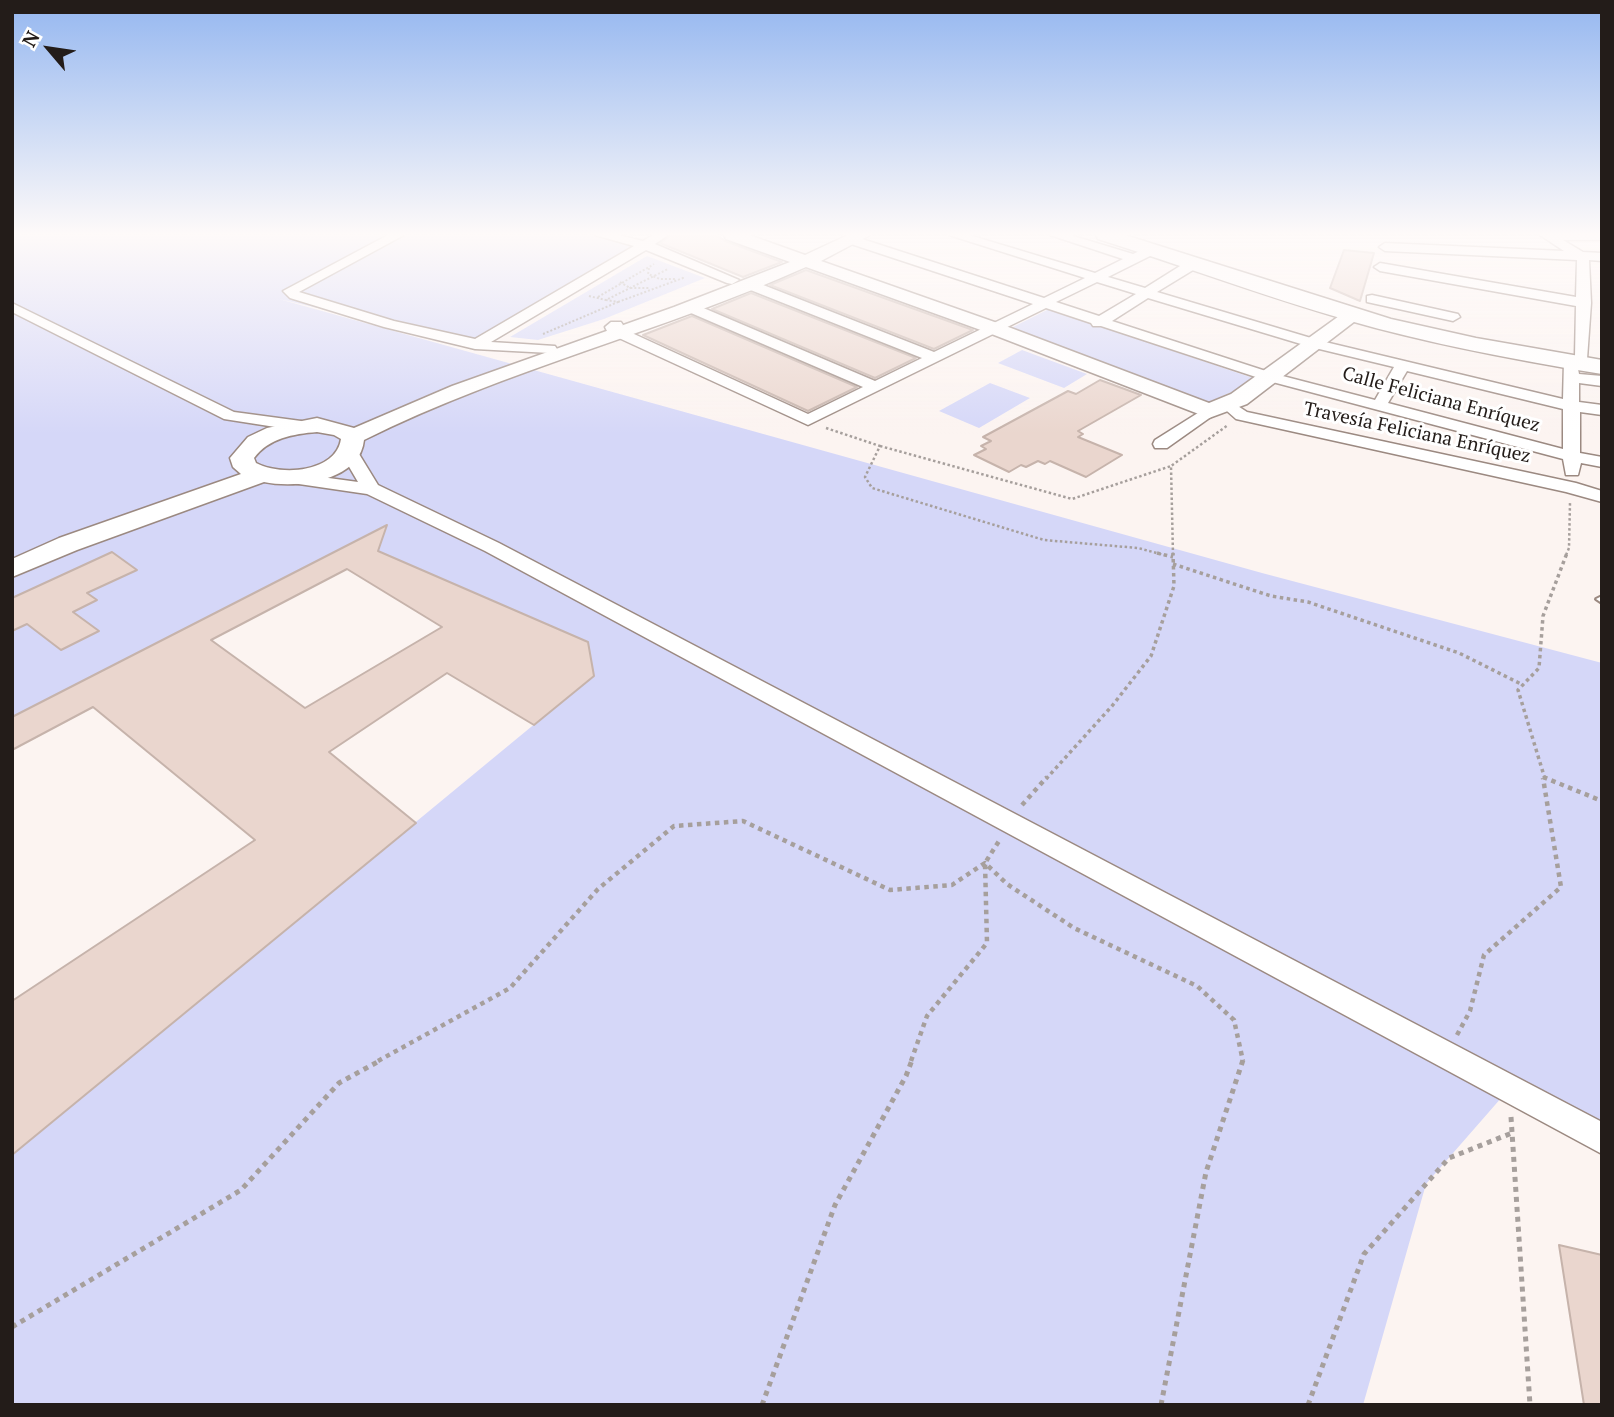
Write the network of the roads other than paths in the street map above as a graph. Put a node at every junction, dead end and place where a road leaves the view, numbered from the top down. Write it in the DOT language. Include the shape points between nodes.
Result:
graph roads {
  1 [pos="317,301"];
  2 [pos="550,301"];
  3 [pos="690,301"];
  4 [pos="700,301"];
  5 [pos="789,301"];
  6 [pos="918,301"];
  7 [pos="1037,301"];
  8 [pos="1051,301"];
  9 [pos="1130,301"];
  10 [pos="1174,301"];
  11 [pos="1361,301"];
  12 [pos="1383,301"];
  13 [pos="1398,301"];
  14 [pos="1544,301"];
  15 [pos="1584,303"];
  16 [pos="1045,304"];
  17 [pos="12,307"];
  18 [pos="688,307"];
  19 [pos="1452,317"];
  20 [pos="1098,323"];
  21 [pos="619,328"];
  22 [pos="996,328"];
  23 [pos="543,343"];
  24 [pos="1316,344"];
  25 [pos="475,345"];
  26 [pos="1602,346"];
  27 [pos="935,358"];
  28 [pos="1582,360"];
  29 [pos="1402,366"];
  30 [pos="1602,367"];
  31 [pos="1270,377"];
  32 [pos="1602,381"];
  33 [pos="876,387"];
  34 [pos="1380,404"];
  35 [pos="1571,406"];
  36 [pos="1229,407"];
  37 [pos="1602,410"];
  38 [pos="230,416"];
  39 [pos="301,426"];
  40 [pos="331,426"];
  41 [pos="1161,444"];
  42 [pos="352,445"];
  43 [pos="1574,457"];
  44 [pos="250,461"];
  45 [pos="1602,462"];
  46 [pos="292,478"];
  47 [pos="1570,487"];
  48 [pos="371,489"];
  49 [pos="1602,497"];
  50 [pos="12,556"];
  51 [pos="12,569"];
  52 [pos="1602,1139"];
  1 -- 25 [label="street"];
  2 -- 25 [label="street"];
  3 -- 21 [label="street"];
  4 -- 18 [label="street"];
  5 -- 27 [label="street"];
  6 -- 22 [label="street"];
  7 -- 16 [label="street, Calle Feliciana Enríquez"];
  8 -- 16 [label="street"];
  9 -- 20 [label="street"];
  10 -- 24 [label="street"];
  11 -- 24 [label="street"];
  12 -- 28 [label="main road" via="1442,338"];
  13 -- 19 [label="street"];
  14 -- 15 [label="street"];
  15 -- 28 [label="street"];
  16 -- 20 [label="street, Calle Feliciana Enríquez"];
  16 -- 22 [label="street"];
  17 -- 38 [label="street"];
  18 -- 21 [label="street"];
  18 -- 33 [label="street"];
  20 -- 31 [label="street, Calle Feliciana Enríquez"];
  21 -- 23 [label="street"];
  21 -- 33 [label="street" via="807,420"];
  21 -- 42 [label="street" via="574,350 442,397"];
  22 -- 27 [label="street"];
  22 -- 36 [label="street"];
  23 -- 25 [label="street" via="510,349"];
  23 -- 40 [label="street"];
  24 -- 29 [label="street"];
  24 -- 31 [label="street"];
  26 -- 28 [label="street"];
  27 -- 33 [label="street"];
  28 -- 30 [label="main road"];
  28 -- 32 [label="street"];
  28 -- 35 [label="street"];
  29 -- 34 [label="street"];
  29 -- 35 [label="street"];
  31 -- 34 [label="street, Calle Feliciana Enríquez"];
  31 -- 36 [label="street"];
  34 -- 43 [label="street, Calle Feliciana Enríquez"];
  35 -- 37 [label="street"];
  35 -- 43 [label="street"];
  36 -- 41 [label="street"];
  36 -- 47 [label="street, Travesía Feliciana Enríquez" via="1431,459"];
  38 -- 39 [label="street"];
  38 -- 44 [label="street" via="243,430"];
  39 -- 40 [label="street"];
  39 -- 44 [label="street" via="270,435"];
  40 -- 42 [label="street" via="348,433"];
  42 -- 46 [label="street" via="327,469"];
  42 -- 48 [label="street"];
  43 -- 45 [label="street, Calle Feliciana Enríquez"];
  43 -- 47 [label="street"];
  44 -- 46 [label="street"];
  44 -- 50 [label="street"];
  44 -- 51 [label="street"];
  46 -- 48 [label="street"];
  47 -- 49 [label="street, Travesía Feliciana Enríquez"];
  48 -- 52 [label="street" via="492,547"];
}
